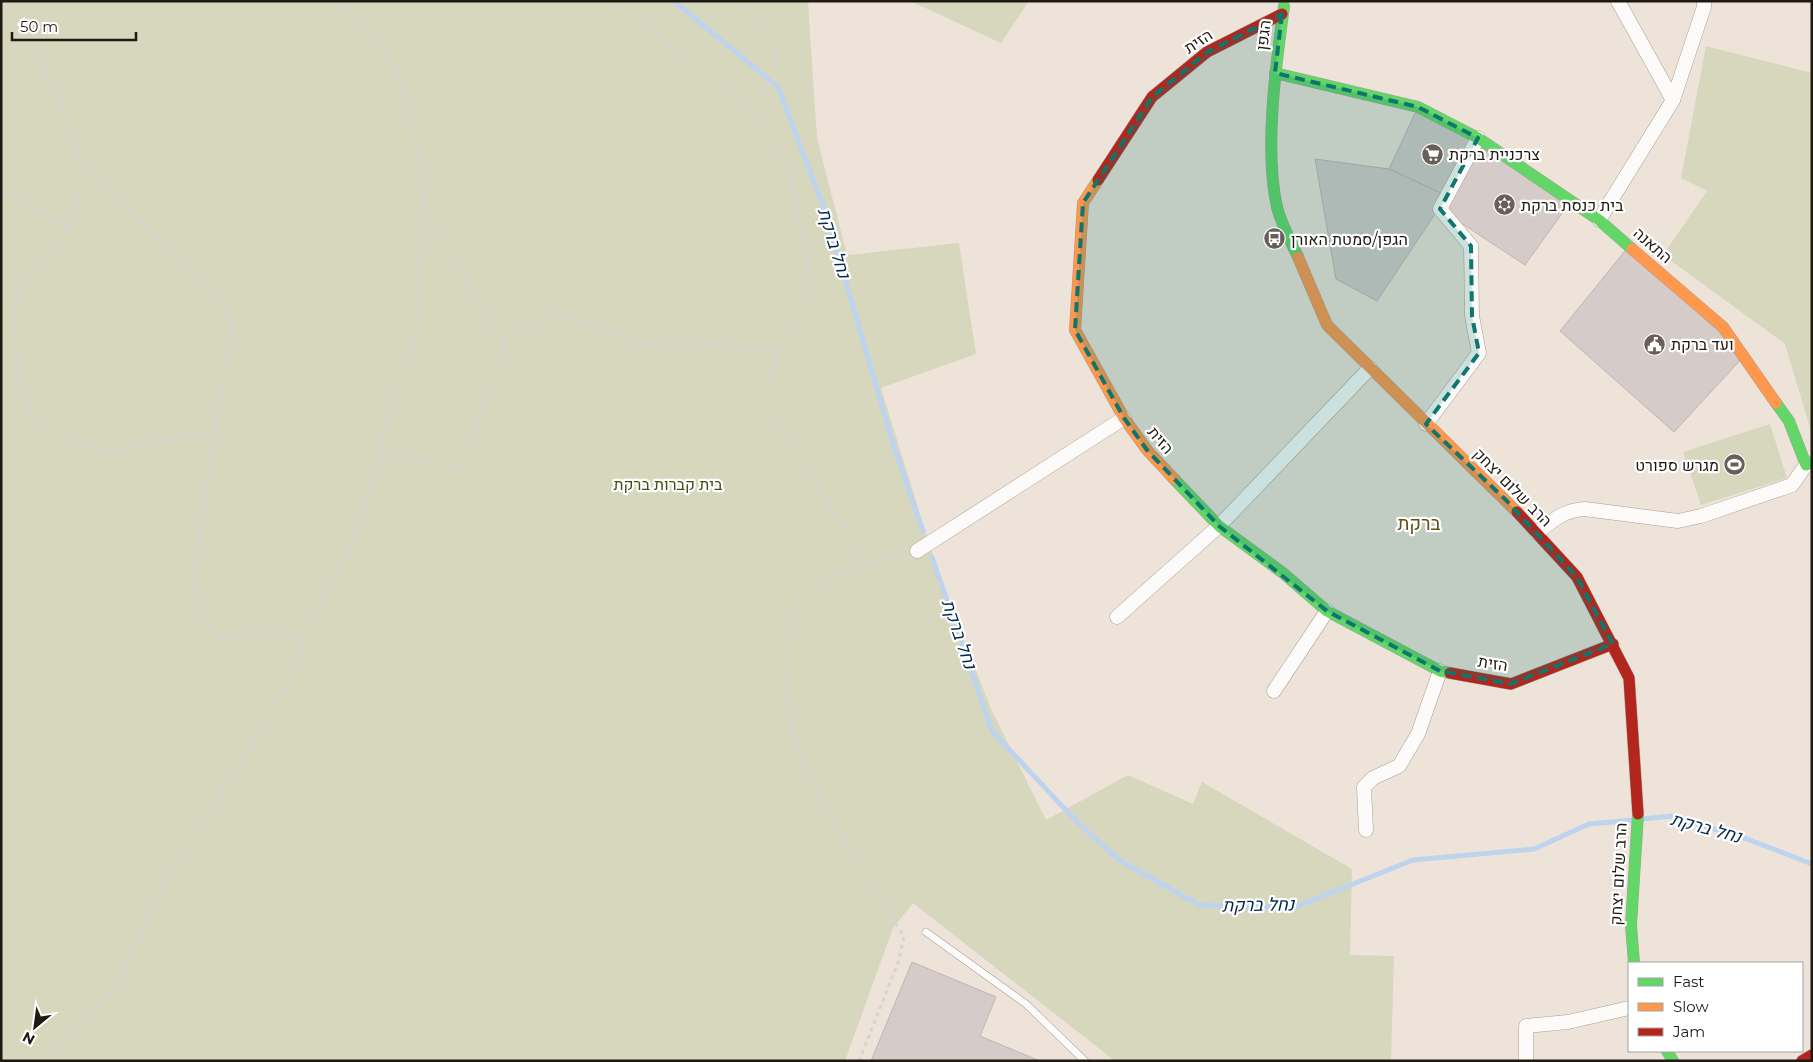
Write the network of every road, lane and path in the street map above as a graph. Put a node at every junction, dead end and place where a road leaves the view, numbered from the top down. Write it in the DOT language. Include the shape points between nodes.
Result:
graph roads {
  1 [pos="332,1"];
  2 [pos="609,1"];
  3 [pos="744,1"];
  4 [pos="1284,1"];
  5 [pos="1618,1"];
  6 [pos="1704,1"];
  7 [pos="1,4"];
  8 [pos="1282,14"];
  9 [pos="1275,73"];
  10 [pos="1673,100"];
  11 [pos="744,108"];
  12 [pos="1478,138"];
  13 [pos="79,152"];
  14 [pos="1,193"];
  15 [pos="422,197"];
  16 [pos="1599,220"];
  17 [pos="68,227"];
  18 [pos="507,342"];
  19 [pos="778,352"];
  20 [pos="1370,368"];
  21 [pos="1124,418"];
  22 [pos="1426,424"];
  23 [pos="216,435"];
  24 [pos="379,451"];
  25 [pos="1809,463"];
  26 [pos="1219,526"];
  27 [pos="1537,533"];
  28 [pos="917,551"];
  29 [pos="868,565"];
  30 [pos="1327,611"];
  31 [pos="1117,617"];
  32 [pos="303,636"];
  33 [pos="1613,644"];
  34 [pos="1440,671"];
  35 [pos="1274,691"];
  36 [pos="1366,830"];
  37 [pos="926,932"];
  38 [pos="1634,962"];
  39 [pos="1628,1008"];
  40 [pos="1812,1055"];
  41 [pos="51,1061"];
  42 [pos="859,1061"];
  43 [pos="1085,1061"];
  44 [pos="1526,1061"];
  45 [pos="1802,1061"];
  1 -- 15 [label="path" via="372,34 384,49 401,85 422,162"];
  2 -- 11 [label="path" via="660,34"];
  3 -- 11 [label="path" via="779,54 772,81"];
  4 -- 8 [label="street, הגפן"];
  5 -- 10 [label="street"];
  6 -- 10 [label="street"];
  7 -- 13 [label="path" via="33,41"];
  8 -- 9 [label="street, הגפן"];
  8 -- 21 [label="street, הזית" via="1207,52 1152,97 1083,203 1075,330"];
  9 -- 12 [label="street, התאנה" via="1418,107"];
  9 -- 20 [label="street, הרב שלום יצחק" via="1272,160 1277,208 1327,325"];
  10 -- 16 [label="street"];
  11 -- 19 [label="path" via="789,162 813,290"];
  12 -- 16 [label="street, התאנה"];
  12 -- 22 [label="street" via="1440,209 1470,246 1472,316 1479,353"];
  13 -- 17 [label="path" via="82,172 76,211"];
  13 -- 23 [label="path" via="119,199 216,288 232,328"];
  14 -- 17 [label="path" via="6,192"];
  15 -- 18 [label="path" via="486,319"];
  15 -- 24 [label="path" via="420,312 408,360 395,386"];
  16 -- 25 [label="street, התאנה" via="1723,327 1789,421"];
  17 -- 23 [label="path" via="52,255 22,280 19,290 14,319 18,369 33,416 67,439 95,449 115,450 182,436"];
  18 -- 19 [label="path" via="553,311 645,345 675,341"];
  18 -- 24 [label="path" via="468,454 458,468"];
  19 -- 29 [label="path" via="765,405"];
  20 -- 22 [label="street, הרב שלום יצחק"];
  20 -- 26 [label="street"];
  21 -- 26 [label="street, הזית" via="1147,450"];
  21 -- 28 [label="street"];
  22 -- 27 [label="street, הרב שלום יצחק"];
  23 -- 32 [label="path" via="194,563 195,593 205,621 219,635 228,638 258,633"];
  24 -- 32 [label="path" via="370,493 350,549"];
  25 -- 27 [label="street" via="1792,485 1701,516 1678,521 1572,510 1558,516"];
  26 -- 30 [label="street, הזית" via="1283,573"];
  26 -- 31 [label="street"];
  27 -- 33 [label="street, הרב שלום יצחק" via="1577,576"];
  28 -- 29 [label="path"];
  29 -- 42 [label="path" via="843,570 799,597 783,652 794,743 846,844 904,937 898,963"];
  30 -- 34 [label="street, הזית"];
  30 -- 35 [label="street"];
  32 -- 41 [label="path" via="297,666 244,761 164,886 122,976 106,1001"];
  33 -- 34 [label="street, הזית" via="1511,684"];
  33 -- 38 [label="street, הרב שלום יצחק" via="1629,678 1638,809 1631,925"];
  34 -- 36 [label="street" via="1418,734 1400,766 1373,778 1364,787"];
  37 -- 43 [label="lane" via="1026,1004"];
  39 -- 44 [label="street" via="1568,1022 1526,1026"];
  40 -- 45 [label="street"];
}
